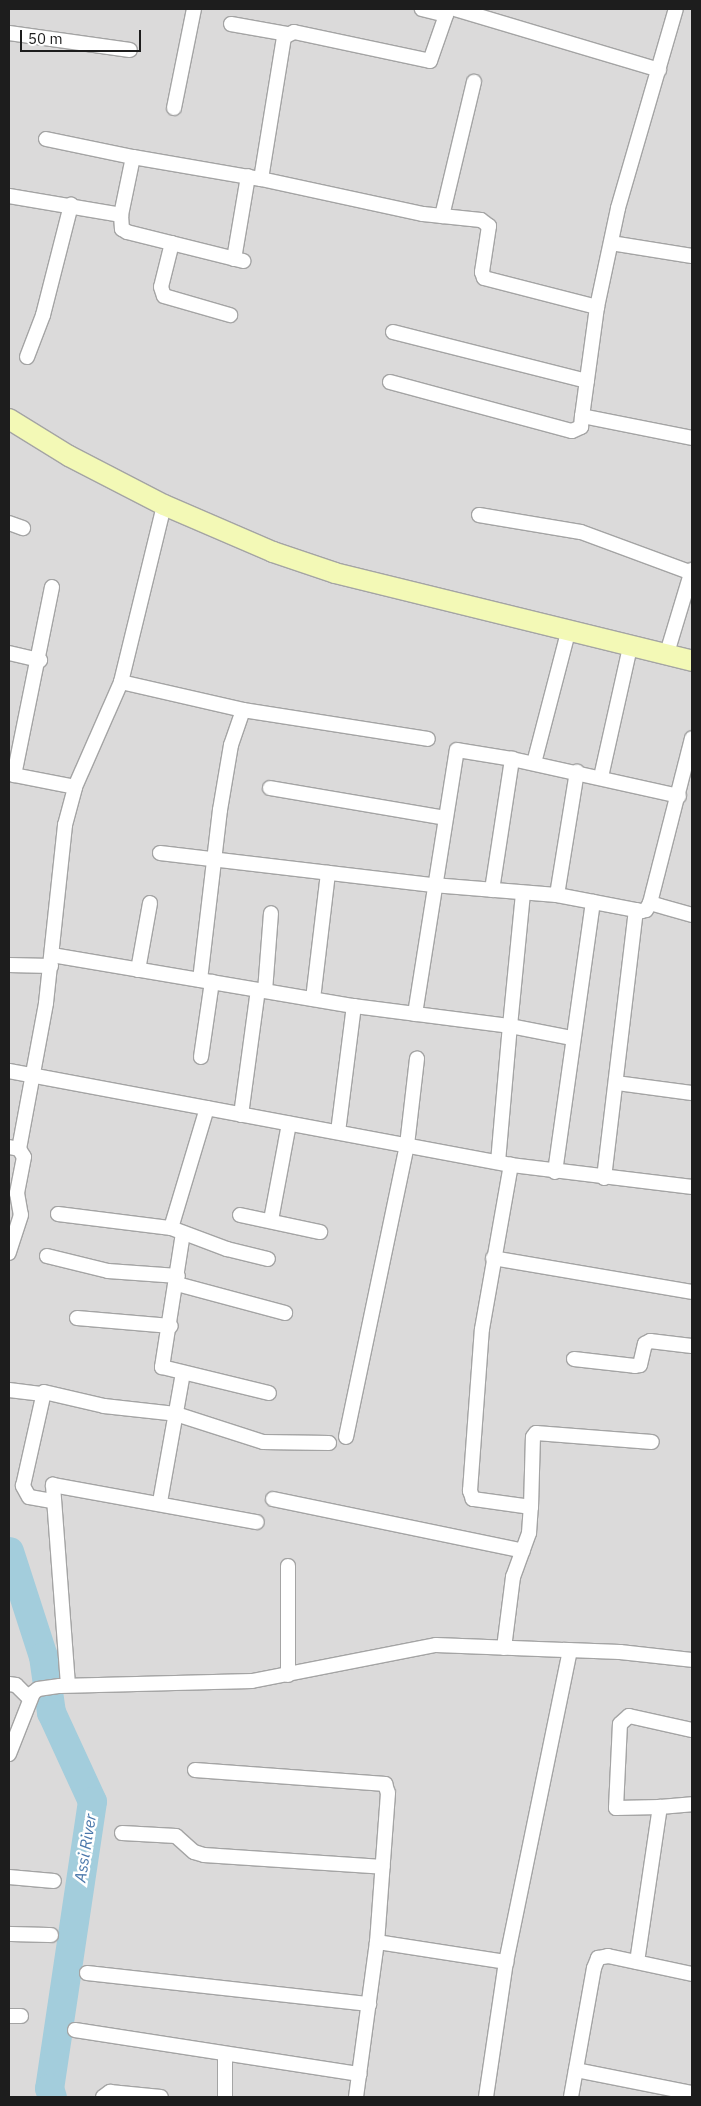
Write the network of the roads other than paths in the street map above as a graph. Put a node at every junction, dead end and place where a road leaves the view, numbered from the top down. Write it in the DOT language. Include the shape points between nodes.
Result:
graph roads {
  1 [pos="194,9"];
  2 [pos="422,9"];
  3 [pos="676,9"];
  4 [pos="449,11"];
  5 [pos="231,24"];
  6 [pos="9,33"];
  7 [pos="288,34"];
  8 [pos="130,50"];
  9 [pos="659,70"];
  10 [pos="474,82"];
  11 [pos="174,108"];
  12 [pos="46,139"];
  13 [pos="133,157"];
  14 [pos="255,178"];
  15 [pos="9,196"];
  16 [pos="71,205"];
  17 [pos="121,215"];
  18 [pos="442,216"];
  19 [pos="611,243"];
  20 [pos="172,244"];
  21 [pos="692,256"];
  22 [pos="597,307"];
  23 [pos="230,315"];
  24 [pos="394,332"];
  25 [pos="27,357"];
  26 [pos="587,381"];
  27 [pos="390,382"];
  28 [pos="582,416"];
  29 [pos="9,419"];
  30 [pos="692,438"];
  31 [pos="164,505"];
  32 [pos="479,515"];
  33 [pos="9,523"];
  34 [pos="24,528"];
  35 [pos="692,572"];
  36 [pos="52,587"];
  37 [pos="569,629"];
  38 [pos="631,644"];
  39 [pos="9,653"];
  40 [pos="667,653"];
  41 [pos="40,660"];
  42 [pos="692,661"];
  43 [pos="122,682"];
  44 [pos="243,710"];
  45 [pos="692,738"];
  46 [pos="428,739"];
  47 [pos="512,759"];
  48 [pos="534,763"];
  49 [pos="577,772"];
  50 [pos="11,774"];
  51 [pos="601,777"];
  52 [pos="75,787"];
  53 [pos="270,788"];
  54 [pos="679,796"];
  55 [pos="446,818"];
  56 [pos="160,853"];
  57 [pos="213,859"];
  58 [pos="328,873"];
  59 [pos="433,885"];
  60 [pos="492,890"];
  61 [pos="523,893"];
  62 [pos="557,895"];
  63 [pos="593,902"];
  64 [pos="150,903"];
  65 [pos="650,903"];
  66 [pos="636,910"];
  67 [pos="270,913"];
  68 [pos="692,915"];
  69 [pos="52,961"];
  70 [pos="9,965"];
  71 [pos="138,970"];
  72 [pos="206,981"];
  73 [pos="261,990"];
  74 [pos="313,999"];
  75 [pos="354,1006"];
  76 [pos="415,1014"];
  77 [pos="510,1026"];
  78 [pos="572,1038"];
  79 [pos="201,1057"];
  80 [pos="417,1059"];
  81 [pos="9,1071"];
  82 [pos="32,1074"];
  83 [pos="617,1083"];
  84 [pos="692,1093"];
  85 [pos="208,1108"];
  86 [pos="241,1114"];
  87 [pos="289,1124"];
  88 [pos="338,1132"];
  89 [pos="407,1145"];
  90 [pos="14,1148"];
  91 [pos="505,1164"];
  92 [pos="555,1172"];
  93 [pos="604,1178"];
  94 [pos="692,1187"];
  95 [pos="58,1214"];
  96 [pos="240,1215"];
  97 [pos="271,1220"];
  98 [pos="177,1230"];
  99 [pos="320,1232"];
  100 [pos="9,1253"];
  101 [pos="47,1256"];
  102 [pos="493,1258"];
  103 [pos="268,1259"];
  104 [pos="178,1280"];
  105 [pos="692,1292"];
  106 [pos="285,1313"];
  107 [pos="77,1318"];
  108 [pos="170,1326"];
  109 [pos="692,1346"];
  110 [pos="574,1359"];
  111 [pos="183,1373"];
  112 [pos="9,1390"];
  113 [pos="269,1393"];
  114 [pos="41,1394"];
  115 [pos="176,1414"];
  116 [pos="346,1437"];
  117 [pos="652,1442"];
  118 [pos="329,1444"];
  119 [pos="273,1499"];
  120 [pos="52,1501"];
  121 [pos="160,1502"];
  122 [pos="531,1507"];
  123 [pos="256,1522"];
  124 [pos="522,1551"];
  125 [pos="288,1566"];
  126 [pos="504,1648"];
  127 [pos="570,1651"];
  128 [pos="692,1660"];
  129 [pos="288,1675"];
  130 [pos="9,1684"];
  131 [pos="64,1686"];
  132 [pos="34,1694"];
  133 [pos="692,1730"];
  134 [pos="9,1754"];
  135 [pos="195,1770"];
  136 [pos="692,1804"];
  137 [pos="660,1807"];
  138 [pos="122,1833"];
  139 [pos="383,1867"];
  140 [pos="9,1878"];
  141 [pos="54,1881"];
  142 [pos="9,1934"];
  143 [pos="51,1935"];
  144 [pos="376,1942"];
  145 [pos="506,1962"];
  146 [pos="637,1962"];
  147 [pos="87,1973"];
  148 [pos="692,1974"];
  149 [pos="369,2004"];
  150 [pos="75,2030"];
  151 [pos="224,2055"];
  152 [pos="576,2070"];
  153 [pos="360,2074"];
  154 [pos="692,2093"];
  155 [pos="102,2097"];
  156 [pos="161,2097"];
  157 [pos="225,2097"];
  158 [pos="356,2097"];
  159 [pos="486,2097"];
  160 [pos="570,2097"];
  1 -- 11 [label="street"];
  2 -- 4 [label="street"];
  3 -- 9 [label="street"];
  4 -- 7 [label="street" via="430,61 294,32"];
  4 -- 9 [label="street"];
  5 -- 7 [label="street"];
  6 -- 8 [label="street"];
  7 -- 14 [label="street" via="284,38"];
  9 -- 19 [label="street"];
  10 -- 18 [label="street"];
  12 -- 13 [label="street"];
  13 -- 14 [label="street"];
  13 -- 17 [label="street"];
  14 -- 18 [label="street"];
  14 -- 20 [label="street" via="238,260"];
  15 -- 16 [label="street"];
  16 -- 17 [label="street"];
  16 -- 25 [label="street" via="43,315"];
  17 -- 20 [label="street" via="122,229 127,232"];
  18 -- 22 [label="street" via="481,220 489,226 482,272 484,278"];
  19 -- 21 [label="street"];
  19 -- 22 [label="street"];
  20 -- 23 [label="street" via="161,287 164,296"];
  22 -- 26 [label="street"];
  24 -- 26 [label="street"];
  26 -- 28 [label="street"];
  27 -- 28 [label="street" via="572,431 581,427"];
  28 -- 30 [label="street"];
  29 -- 31 [label="street" via="69,456"];
  31 -- 37 [label="street" via="246,541 334,573"];
  31 -- 43 [label="street"];
  32 -- 35 [label="street" via="581,532"];
  33 -- 34 [label="street"];
  35 -- 40 [label="street"];
  36 -- 41 [label="street"];
  37 -- 38 [label="street"];
  37 -- 48 [label="street"];
  38 -- 40 [label="street"];
  38 -- 51 [label="street"];
  39 -- 41 [label="street"];
  40 -- 42 [label="street"];
  41 -- 50 [label="street"];
  43 -- 44 [label="street"];
  43 -- 52 [label="street"];
  44 -- 46 [label="street"];
  44 -- 57 [label="street" via="225,774"];
  45 -- 54 [label="street"];
  47 -- 48 [label="street"];
  47 -- 55 [label="street" via="458,750"];
  47 -- 60 [label="street"];
  48 -- 49 [label="street"];
  49 -- 51 [label="street"];
  49 -- 62 [label="street"];
  50 -- 52 [label="street"];
  51 -- 54 [label="street"];
  52 -- 69 [label="street" via="65,825"];
  53 -- 55 [label="street"];
  54 -- 65 [label="street"];
  55 -- 59 [label="street"];
  56 -- 57 [label="street"];
  57 -- 58 [label="street"];
  57 -- 72 [label="street"];
  58 -- 59 [label="street"];
  58 -- 74 [label="street"];
  59 -- 60 [label="street"];
  59 -- 76 [label="street"];
  60 -- 61 [label="street"];
  61 -- 62 [label="street"];
  61 -- 77 [label="street"];
  62 -- 63 [label="street"];
  63 -- 66 [label="street"];
  63 -- 78 [label="street"];
  64 -- 71 [label="street"];
  65 -- 66 [label="street" via="646,910"];
  65 -- 68 [label="street"];
  66 -- 83 [label="street"];
  67 -- 73 [label="street"];
  69 -- 70 [label="street"];
  69 -- 71 [label="street"];
  69 -- 82 [label="street"];
  71 -- 72 [label="street"];
  72 -- 73 [label="street"];
  72 -- 79 [label="street"];
  73 -- 74 [label="street"];
  73 -- 86 [label="street"];
  74 -- 75 [label="street"];
  75 -- 76 [label="street"];
  75 -- 88 [label="street"];
  76 -- 77 [label="street"];
  77 -- 78 [label="street"];
  77 -- 91 [label="street"];
  78 -- 92 [label="street"];
  80 -- 89 [label="street"];
  81 -- 82 [label="street"];
  82 -- 85 [label="street"];
  82 -- 90 [label="street"];
  83 -- 84 [label="street"];
  83 -- 93 [label="street"];
  85 -- 86 [label="street"];
  85 -- 98 [label="street"];
  86 -- 87 [label="street"];
  87 -- 88 [label="street"];
  87 -- 97 [label="street"];
  88 -- 89 [label="street"];
  89 -- 91 [label="street"];
  89 -- 116 [label="street"];
  90 -- 100 [label="street" via="24,1157 17,1193 22,1209"];
  91 -- 92 [label="street"];
  91 -- 102 [label="street"];
  92 -- 93 [label="street"];
  93 -- 94 [label="street"];
  95 -- 98 [label="street"];
  96 -- 97 [label="street"];
  97 -- 99 [label="street"];
  98 -- 103 [label="street"];
  98 -- 104 [label="street"];
  101 -- 104 [label="street" via="108,1271"];
  102 -- 105 [label="street"];
  102 -- 122 [label="street" via="482,1329 470,1491 473,1499"];
  104 -- 106 [label="street"];
  104 -- 108 [label="street"];
  107 -- 108 [label="street"];
  108 -- 111 [label="street" via="162,1367"];
  109 -- 110 [label="street" via="650,1341 645,1344 640,1365 635,1366"];
  111 -- 113 [label="street"];
  111 -- 115 [label="street"];
  112 -- 114 [label="street"];
  114 -- 115 [label="street" via="48,1392 104,1406"];
  114 -- 120 [label="street" via="23,1486 29,1497"];
  115 -- 118 [label="street" via="263,1442"];
  115 -- 121 [label="street"];
  117 -- 122 [label="street" via="536,1434"];
  119 -- 124 [label="street" via="492,1542"];
  120 -- 121 [label="street" via="52,1489 56,1484"];
  120 -- 131 [label="street"];
  121 -- 123 [label="street"];
  122 -- 124 [label="street" via="530,1526"];
  124 -- 126 [label="street" via="513,1576"];
  125 -- 129 [label="street"];
  126 -- 127 [label="street"];
  126 -- 129 [label="street" via="436,1645"];
  127 -- 128 [label="street" via="620,1652"];
  127 -- 145 [label="street"];
  129 -- 131 [label="street" via="216,1683"];
  130 -- 132 [label="street"];
  131 -- 132 [label="street"];
  132 -- 134 [label="street"];
  133 -- 137 [label="street" via="629,1716 620,1724 616,1808"];
  135 -- 139 [label="street" via="385,1784 388,1792"];
  136 -- 137 [label="street"];
  137 -- 146 [label="street"];
  138 -- 139 [label="street" via="176,1836 194,1852 204,1855"];
  139 -- 144 [label="street"];
  140 -- 141 [label="street"];
  142 -- 143 [label="street"];
  144 -- 145 [label="street"];
  144 -- 149 [label="street"];
  145 -- 159 [label="street"];
  146 -- 148 [label="street"];
  146 -- 152 [label="street" via="608,1956 598,1958"];
  147 -- 149 [label="street"];
  149 -- 153 [label="street"];
  150 -- 151 [label="street"];
  151 -- 153 [label="street"];
  151 -- 157 [label="street"];
  152 -- 154 [label="street"];
  152 -- 160 [label="street"];
  153 -- 158 [label="street"];
  155 -- 156 [label="street" via="110,2092"];
}
